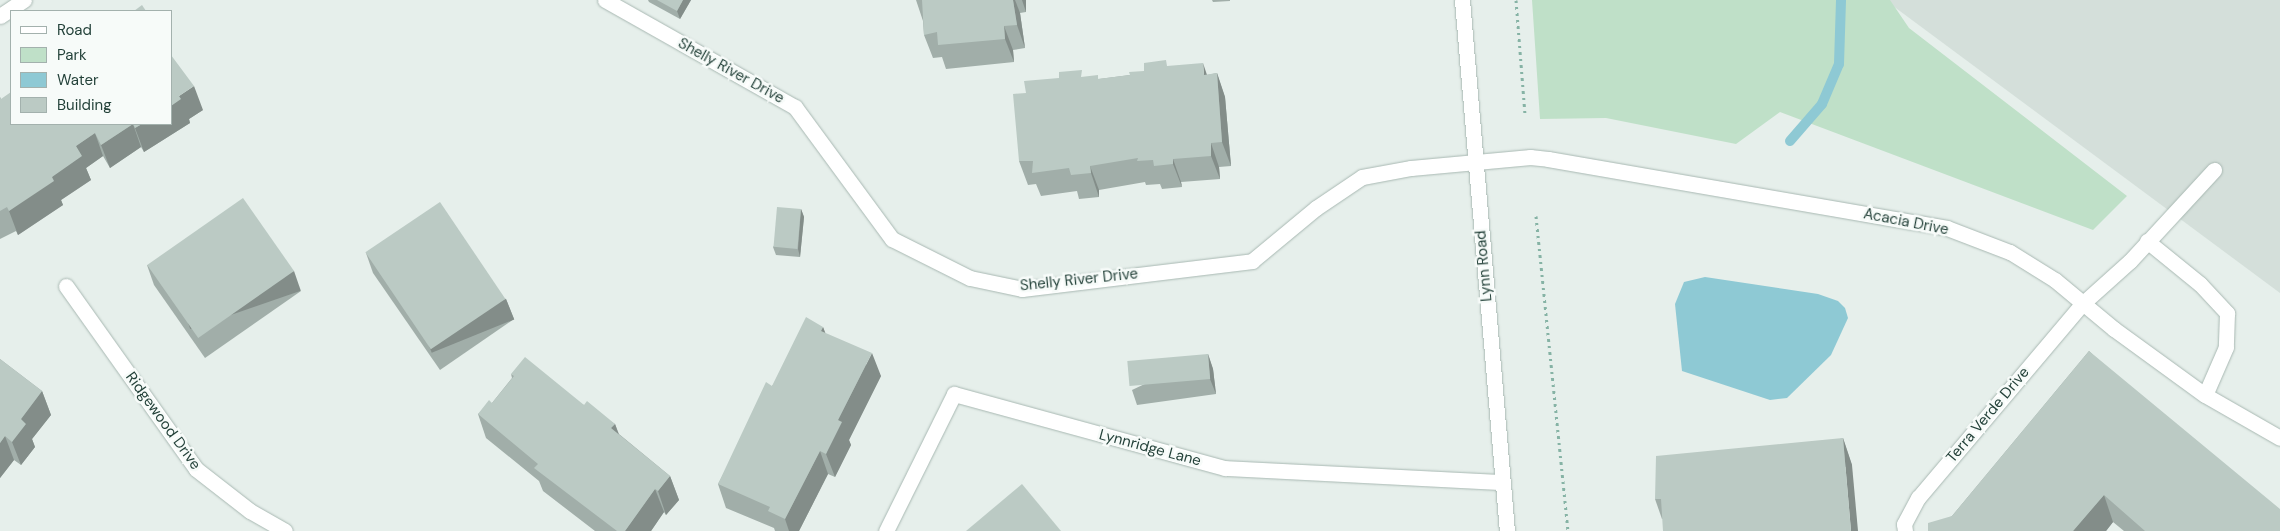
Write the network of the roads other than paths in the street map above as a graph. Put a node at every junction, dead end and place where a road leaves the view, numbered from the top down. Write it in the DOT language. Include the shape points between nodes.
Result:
graph roads {
  1 [pos="24,0"];
  2 [pos="607,0"];
  3 [pos="1462,0"];
  4 [pos="0,16"];
  5 [pos="1475,163"];
  6 [pos="2214,170"];
  7 [pos="2147,241"];
  8 [pos="66,286"];
  9 [pos="2082,304"];
  10 [pos="2205,395"];
  11 [pos="2280,438"];
  12 [pos="1502,482"];
  13 [pos="285,531"];
  14 [pos="886,531"];
  15 [pos="1507,531"];
  16 [pos="1905,531"];
  1 -- 4 [label="street"];
  2 -- 5 [label="street, Shelly River Drive" via="794,107 892,238 970,278 1022,289 1252,261 1316,208 1362,177 1411,168"];
  3 -- 5 [label="street, Lynn Road"];
  5 -- 9 [label="street, Acacia Drive" via="1530,157 1548,159 1947,228 2010,252 2055,280"];
  5 -- 12 [label="street, Lynn Road"];
  6 -- 7 [label="street, Terra Verde Drive"];
  7 -- 9 [label="street, Terra Verde Drive"];
  7 -- 10 [label="street" via="2200,284 2227,314 2226,346"];
  8 -- 13 [label="street, Ridgewood Drive" via="196,469 250,510"];
  9 -- 10 [label="street, Acacia Drive"];
  9 -- 16 [label="street, Terra Verde Drive" via="1918,498 1904,524"];
  10 -- 11 [label="street, Acacia Drive"];
  12 -- 14 [label="street, Lynnridge Lane" via="1225,468 954,394"];
  12 -- 15 [label="street, Lynn Road"];
}
